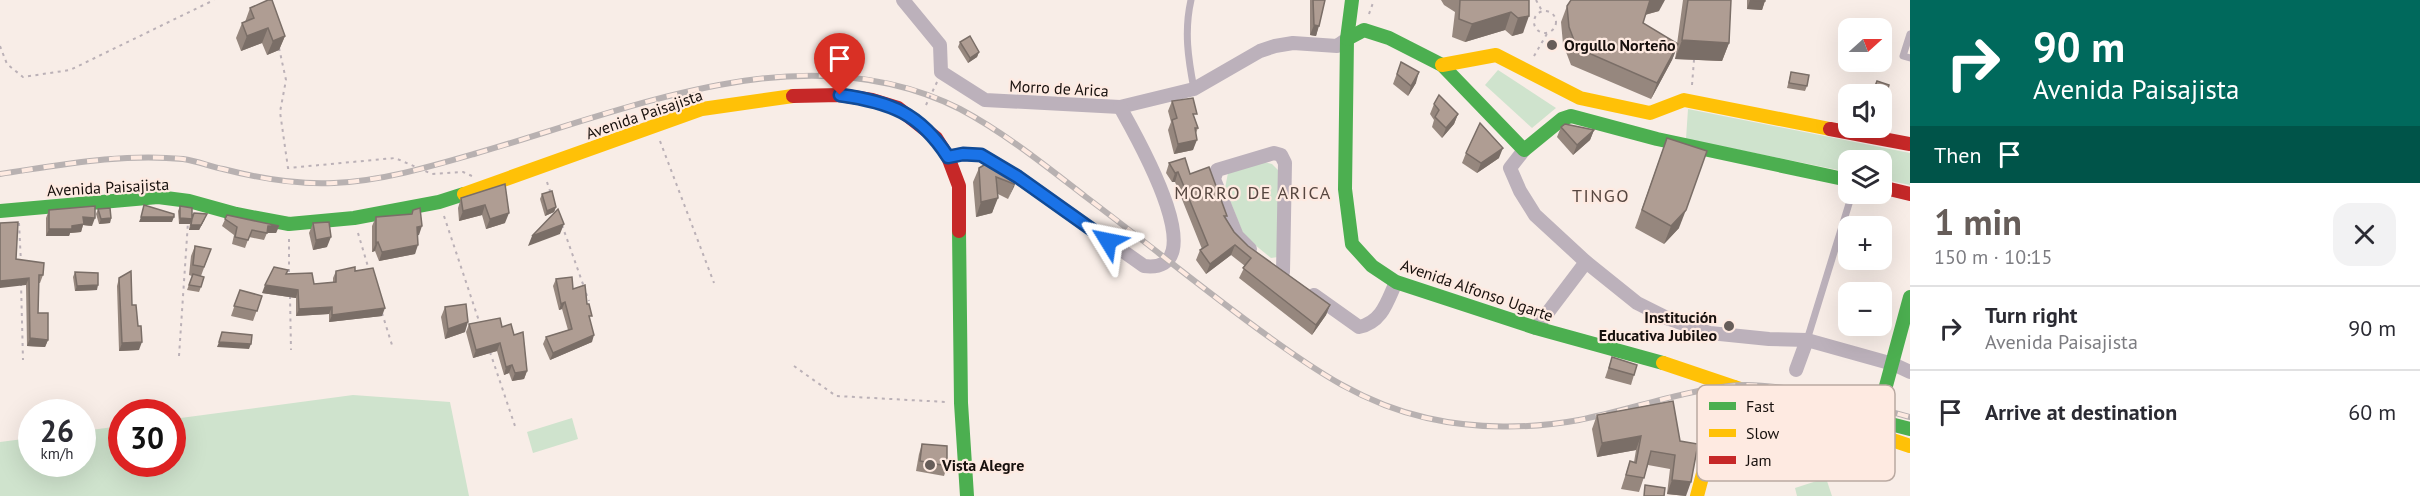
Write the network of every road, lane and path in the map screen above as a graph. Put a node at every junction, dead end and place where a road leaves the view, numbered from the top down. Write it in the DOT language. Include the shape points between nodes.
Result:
graph roads {
  1 [pos="214,0"];
  2 [pos="903,0"];
  3 [pos="1191,0"];
  4 [pos="1352,0"];
  5 [pos="1536,0"];
  6 [pos="1542,11"];
  7 [pos="1548,32"];
  8 [pos="1910,34"];
  9 [pos="277,39"];
  10 [pos="1347,39"];
  11 [pos="0,46"];
  12 [pos="1910,58"];
  13 [pos="1694,60"];
  14 [pos="1442,65"];
  15 [pos="1517,66"];
  16 [pos="939,76"];
  17 [pos="1692,88"];
  18 [pos="1194,89"];
  19 [pos="1580,98"];
  20 [pos="926,105"];
  21 [pos="1120,107"];
  22 [pos="1659,110"];
  23 [pos="1571,116"];
  24 [pos="654,127"];
  25 [pos="1657,139"];
  26 [pos="1910,144"];
  27 [pos="1524,150"];
  28 [pos="948,157"];
  29 [pos="542,168"];
  30 [pos="473,177"];
  31 [pos="1838,178"];
  32 [pos="1892,190"];
  33 [pos="1910,194"];
  34 [pos="189,201"];
  35 [pos="554,201"];
  36 [pos="439,202"];
  37 [pos="1849,204"];
  38 [pos="19,208"];
  39 [pos="0,211"];
  40 [pos="354,218"];
  41 [pos="289,224"];
  42 [pos="561,224"];
  43 [pos="1586,262"];
  44 [pos="21,267"];
  45 [pos="1283,272"];
  46 [pos="371,276"];
  47 [pos="21,278"];
  48 [pos="290,281"];
  49 [pos="1396,282"];
  50 [pos="714,283"];
  51 [pos="290,293"];
  52 [pos="1910,297"];
  53 [pos="589,301"];
  54 [pos="381,310"];
  55 [pos="1536,328"];
  56 [pos="483,332"];
  57 [pos="1807,340"];
  58 [pos="486,342"];
  59 [pos="392,345"];
  60 [pos="291,350"];
  61 [pos="179,356"];
  62 [pos="23,360"];
  63 [pos="1893,363"];
  64 [pos="794,366"];
  65 [pos="1796,370"];
  66 [pos="1910,372"];
  67 [pos="1729,385"];
  68 [pos="1888,385"];
  69 [pos="961,403"];
  70 [pos="1895,424"];
  71 [pos="516,429"];
  72 [pos="1910,429"];
  73 [pos="1895,441"];
  74 [pos="1910,446"];
  75 [pos="1701,481"];
  76 [pos="967,496"];
  77 [pos="1697,496"];
  1 -- 11 [label="path" via="70,70 23,77 7,64"];
  2 -- 16 [label="street" via="940,45"];
  3 -- 18 [label="lane" via="1187,52"];
  4 -- 10 [label="main road, Avenida Alfonso Ugarte"];
  5 -- 6 [label="path"];
  6 -- 7 [label="path" via="1536,16 1535,27"];
  6 -- 7 [label="path" via="1549,11 1556,19 1554,28"];
  7 -- 15 [label="path" via="1534,57"];
  8 -- 12 [label="lane" via="1903,56"];
  9 -- 30 [label="path" via="286,80 280,112 288,168 395,158 432,174 463,172"];
  10 -- 14 [label="main road" via="1364,30"];
  10 -- 18 [label="street, Morro de Arica" via="1336,46 1275,46"];
  10 -- 49 [label="main road, Avenida Alfonso Ugarte" via="1345,189 1352,244 1372,266"];
  13 -- 17 [label="path"];
  14 -- 15 [label="main road" via="1496,55"];
  14 -- 27 [label="main road"];
  15 -- 19 [label="main road"];
  16 -- 20 [label="path, bridge"];
  16 -- 21 [label="street, Morro de Arica" via="985,100"];
  18 -- 21 [label="street, Morro de Arica"];
  19 -- 22 [label="main road" via="1650,113"];
  19 -- 23 [label="main road"];
  21 -- 28 [label="street" via="1150,160 1169,213 1174,246 1158,266 1144,266 981,155"];
  22 -- 25 [label="main road"];
  22 -- 26 [label="main road" via="1684,100 1732,106"];
  23 -- 25 [label="main road"];
  23 -- 27 [label="main road"];
  24 -- 28 [label="main road, Avenida Paisajista" via="713,107 778,96 840,95 898,108 936,138"];
  24 -- 29 [label="main road, Avenida Paisajista"];
  24 -- 50 [label="path"];
  25 -- 31 [label="main road"];
  27 -- 43 [label="street" via="1510,168 1520,191 1535,215"];
  28 -- 69 [label="main road, Avenida Paisajista" via="959,186 961,211"];
  29 -- 35 [label="path"];
  29 -- 36 [label="main road, Avenida Paisajista"];
  32 -- 33 [label="main road"];
  34 -- 38 [label="main road, Avenida Paisajista" via="158,197"];
  34 -- 41 [label="main road, Avenida Paisajista"];
  34 -- 61 [label="path"];
  36 -- 40 [label="main road, Avenida Paisajista"];
  36 -- 56 [label="path"];
  37 -- 57 [label="lane"];
  38 -- 39 [label="main road, Avenida Paisajista"];
  38 -- 44 [label="path"];
  40 -- 41 [label="main road, Avenida Paisajista"];
  40 -- 46 [label="path"];
  41 -- 48 [label="path"];
  42 -- 53 [label="path"];
  43 -- 55 [label="street"];
  43 -- 57 [label="street" via="1637,303 1669,319 1710,333"];
  45 -- 45 [label="street" via="1285,163 1281,155 1274,153 1217,170 1214,179 1238,236"];
  45 -- 49 [label="street" via="1359,327 1372,324 1379,317"];
  47 -- 62 [label="path"];
  49 -- 55 [label="main road, Avenida Alfonso Ugarte"];
  51 -- 60 [label="path"];
  52 -- 63 [label="main road"];
  54 -- 59 [label="path"];
  55 -- 67 [label="main road, Avenida Alfonso Ugarte" via="1692,371"];
  57 -- 63 [label="street"];
  57 -- 65 [label="street"];
  58 -- 71 [label="path"];
  63 -- 66 [label="street"];
  63 -- 68 [label="main road"];
  64 -- 69 [label="path" via="836,396"];
  69 -- 76 [label="main road, Avenida Paisajista"];
  70 -- 72 [label="main road, Avenida Alfonso Ugarte"];
  73 -- 74 [label="main road, Avenida Alfonso Ugarte"];
  75 -- 77 [label="main road"];
}
